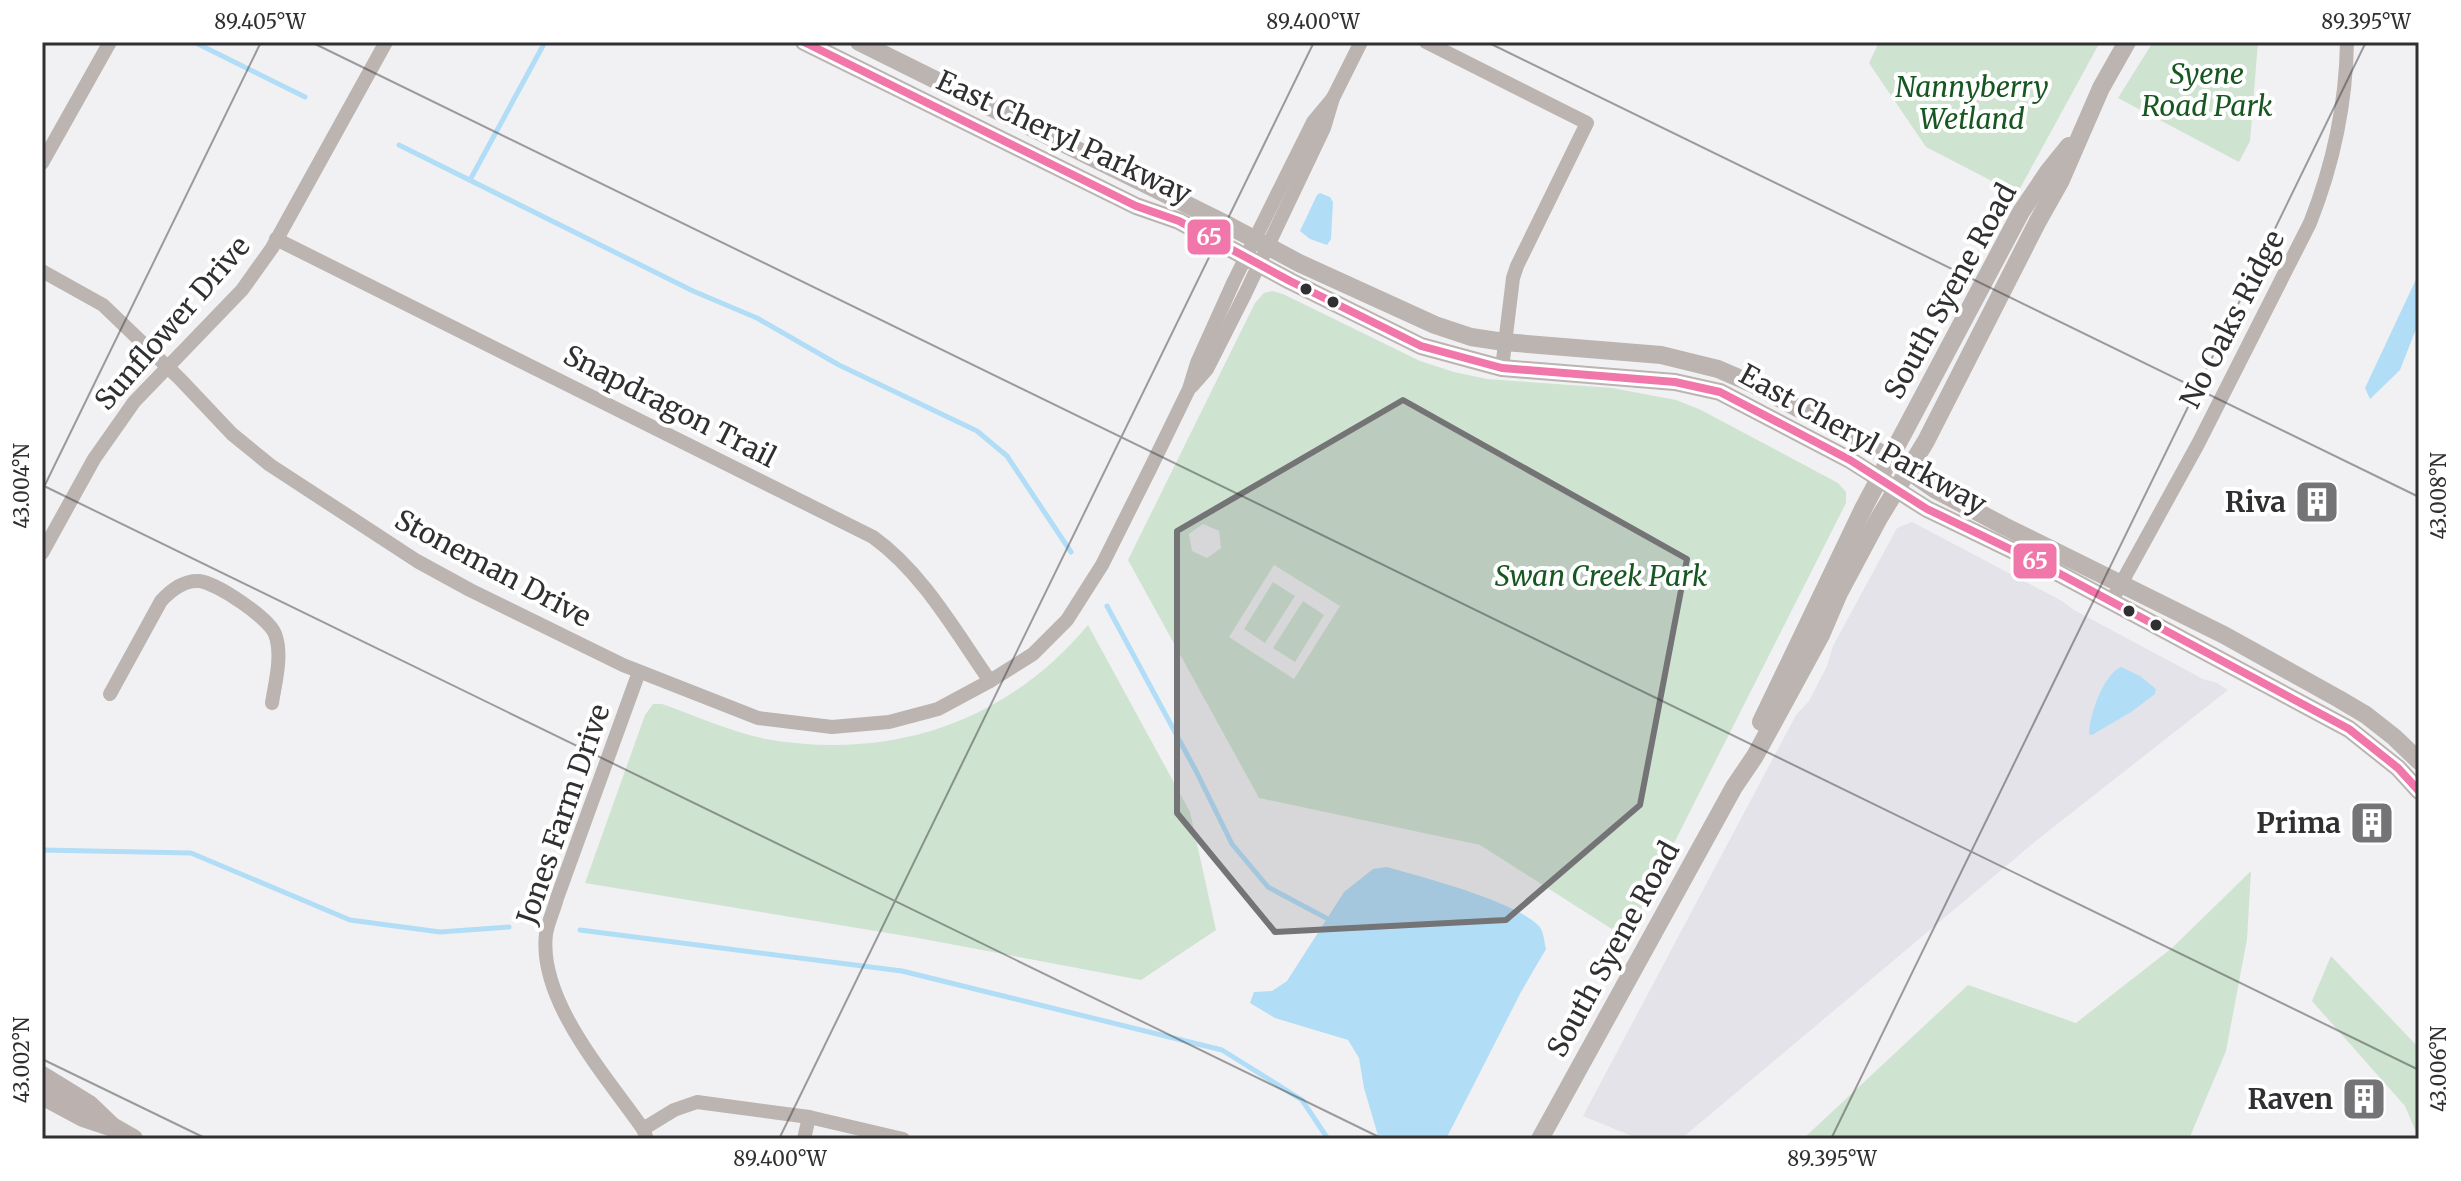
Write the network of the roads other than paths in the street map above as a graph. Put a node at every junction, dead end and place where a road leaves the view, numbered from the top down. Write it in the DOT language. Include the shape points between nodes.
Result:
graph roads {
  1 [pos="110,42"];
  2 [pos="386,42"];
  3 [pos="804,42"];
  4 [pos="859,42"];
  5 [pos="1361,42"];
  6 [pos="1426,42"];
  7 [pos="2127,42"];
  8 [pos="2347,42"];
  9 [pos="2081,132"];
  10 [pos="42,163"];
  11 [pos="276,239"];
  12 [pos="1261,242"];
  13 [pos="1252,260"];
  14 [pos="42,271"];
  15 [pos="1504,342"];
  16 [pos="167,367"];
  17 [pos="1502,368"];
  18 [pos="1890,458"];
  19 [pos="1908,470"];
  20 [pos="1880,477"];
  21 [pos="1897,488"];
  22 [pos="42,553"];
  23 [pos="2121,584"];
  24 [pos="2111,602"];
  25 [pos="639,672"];
  26 [pos="990,681"];
  27 [pos="110,694"];
  28 [pos="272,703"];
  29 [pos="2419,761"];
  30 [pos="1734,787"];
  31 [pos="2419,791"];
  32 [pos="42,1076"];
  33 [pos="42,1095"];
  34 [pos="809,1117"];
  35 [pos="112,1127"];
  36 [pos="645,1134"];
  37 [pos="133,1139"];
  38 [pos="804,1139"];
  39 [pos="903,1139"];
  40 [pos="1540,1139"];
  1 -- 10 [label="street"];
  2 -- 11 [label="street, Sunflower Drive"];
  3 -- 13 [label="street, East Cheryl Parkway"];
  4 -- 12 [label="street, East Cheryl Parkway"];
  5 -- 12 [label="street, Stoneman Drive" via="1324,128"];
  6 -- 15 [label="street" via="1587,123 1517,266"];
  7 -- 9 [label="street, South Syene Road"];
  8 -- 23 [label="street, No Oaks Ridge" via="2336,142 2310,223"];
  9 -- 18 [label="street, South Syene Road" via="2021,212"];
  9 -- 19 [label="street, South Syene Road" via="2061,180"];
  11 -- 16 [label="street, Sunflower Drive" via="242,290"];
  11 -- 26 [label="street, Snapdragon Trail" via="873,537 913,572"];
  12 -- 13 [label="street, Stoneman Drive"];
  12 -- 15 [label="street, East Cheryl Parkway" via="1435,325"];
  13 -- 17 [label="street, East Cheryl Parkway" via="1421,346"];
  13 -- 26 [label="street, Stoneman Drive" via="1102,565 1067,620 1033,654"];
  14 -- 16 [label="street, Stoneman Drive" via="103,305"];
  15 -- 17 [label="street"];
  15 -- 18 [label="street, East Cheryl Parkway" via="1661,355 1718,369"];
  16 -- 22 [label="street, Sunflower Drive" via="134,402 94,459"];
  16 -- 25 [label="street, Stoneman Drive" via="232,434 353,521 470,590"];
  17 -- 20 [label="street, East Cheryl Parkway" via="1675,382 1720,392"];
  18 -- 19 [label="street, East Cheryl Parkway"];
  18 -- 20 [label="street, South Syene Road"];
  19 -- 21 [label="street, South Syene Road"];
  19 -- 23 [label="street, East Cheryl Parkway" via="1977,512"];
  20 -- 21 [label="street, East Cheryl Parkway"];
  20 -- 30 [label="street, South Syene Road" via="1784,670"];
  21 -- 24 [label="street, East Cheryl Parkway" via="1927,509"];
  21 -- 30 [label="street, South Syene Road"];
  23 -- 24 [label="street, No Oaks Ridge"];
  23 -- 29 [label="street, East Cheryl Parkway" via="2339,699"];
  24 -- 31 [label="street, East Cheryl Parkway" via="2349,729"];
  25 -- 26 [label="street, Stoneman Drive" via="758,718 832,727 889,722 938,709"];
  25 -- 36 [label="street, Jones Farm Drive" via="546,933 552,986 569,1022"];
  27 -- 28 [label="street" via="161,601 172,589 198,581 269,623 279,650"];
  30 -- 40 [label="street, South Syene Road"];
  32 -- 35 [label="main road" via="89,1105"];
  33 -- 35 [label="main road"];
  34 -- 36 [label="street" via="697,1102 674,1110"];
  34 -- 38 [label="street"];
  34 -- 39 [label="street"];
  35 -- 37 [label="main road"];
}
